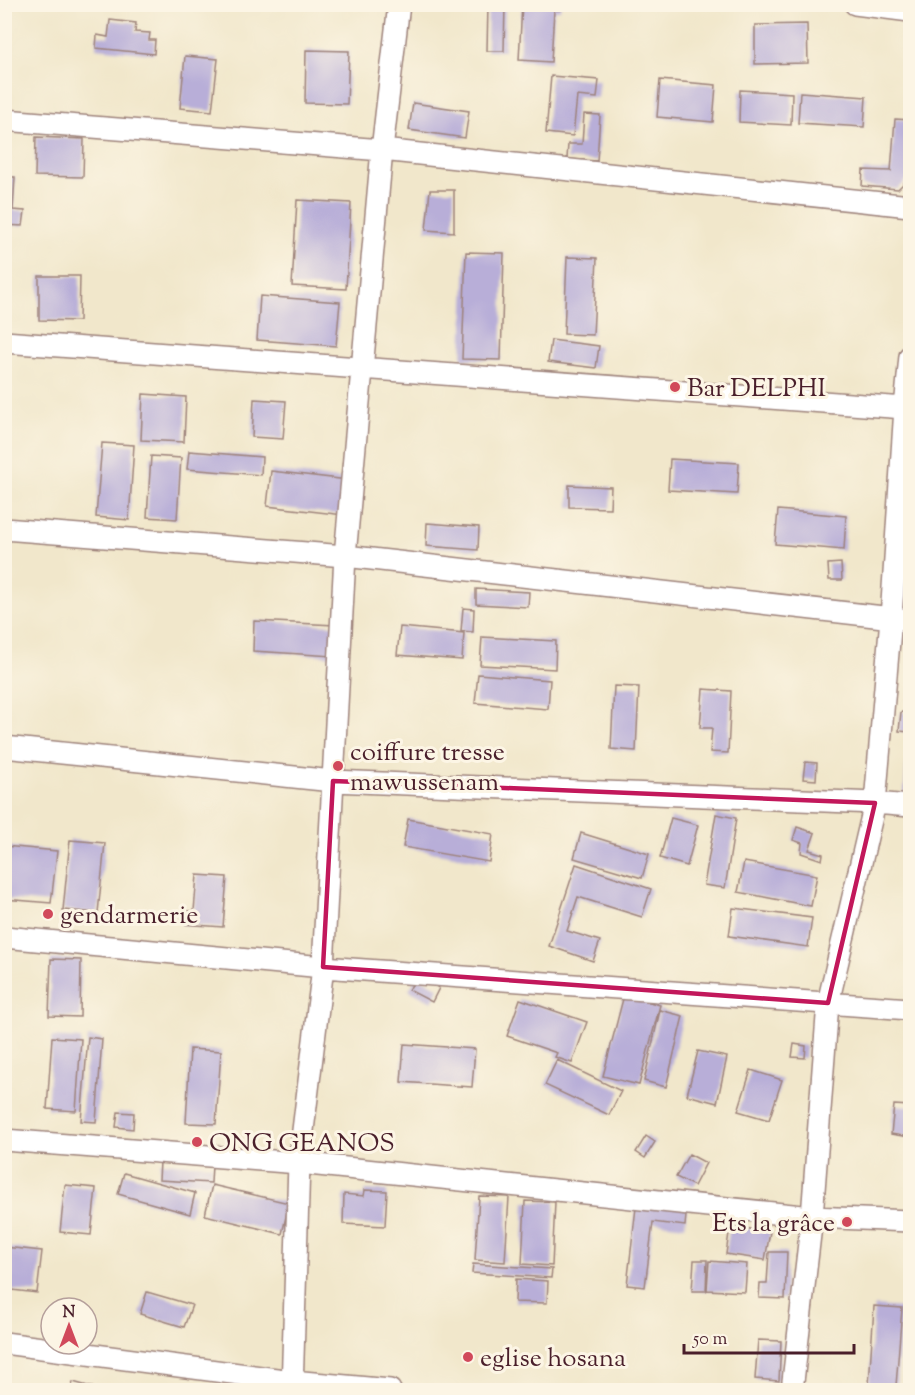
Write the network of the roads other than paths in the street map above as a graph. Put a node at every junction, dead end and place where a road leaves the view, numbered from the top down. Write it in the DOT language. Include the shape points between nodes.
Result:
graph roads {
  1 [pos="399,4"];
  2 [pos="855,4"];
  3 [pos="910,11"];
  4 [pos="4,120"];
  5 [pos="382,150"];
  6 [pos="910,206"];
  7 [pos="4,342"];
  8 [pos="910,356"];
  9 [pos="362,369"];
  10 [pos="908,409"];
  11 [pos="4,529"];
  12 [pos="345,556"];
  13 [pos="901,619"];
  14 [pos="4,747"];
  15 [pos="333,781"];
  16 [pos="875,803"];
  17 [pos="910,807"];
  18 [pos="4,937"];
  19 [pos="323,967"];
  20 [pos="828,1003"];
  21 [pos="910,1010"];
  22 [pos="4,1140"];
  23 [pos="299,1163"];
  24 [pos="812,1217"];
  25 [pos="910,1221"];
  26 [pos="4,1343"];
  27 [pos="292,1386"];
  28 [pos="390,1390"];
  29 [pos="792,1390"];
  1 -- 5 [label="street"];
  2 -- 3 [label="street"];
  4 -- 5 [label="street"];
  5 -- 6 [label="street"];
  5 -- 9 [label="street"];
  7 -- 9 [label="street"];
  8 -- 10 [label="street"];
  9 -- 10 [label="street"];
  9 -- 12 [label="street"];
  10 -- 13 [label="street"];
  11 -- 12 [label="street"];
  12 -- 13 [label="street"];
  12 -- 15 [label="street"];
  13 -- 16 [label="street"];
  14 -- 15 [label="street"];
  15 -- 16 [label="street"];
  15 -- 19 [label="street"];
  16 -- 17 [label="street"];
  16 -- 20 [label="street"];
  18 -- 19 [label="street"];
  19 -- 20 [label="street"];
  19 -- 23 [label="street"];
  20 -- 21 [label="street"];
  20 -- 24 [label="street"];
  22 -- 23 [label="street"];
  23 -- 24 [label="street"];
  23 -- 27 [label="street"];
  24 -- 25 [label="street"];
  24 -- 29 [label="street"];
  26 -- 27 [label="street"];
  27 -- 28 [label="street"];
}
